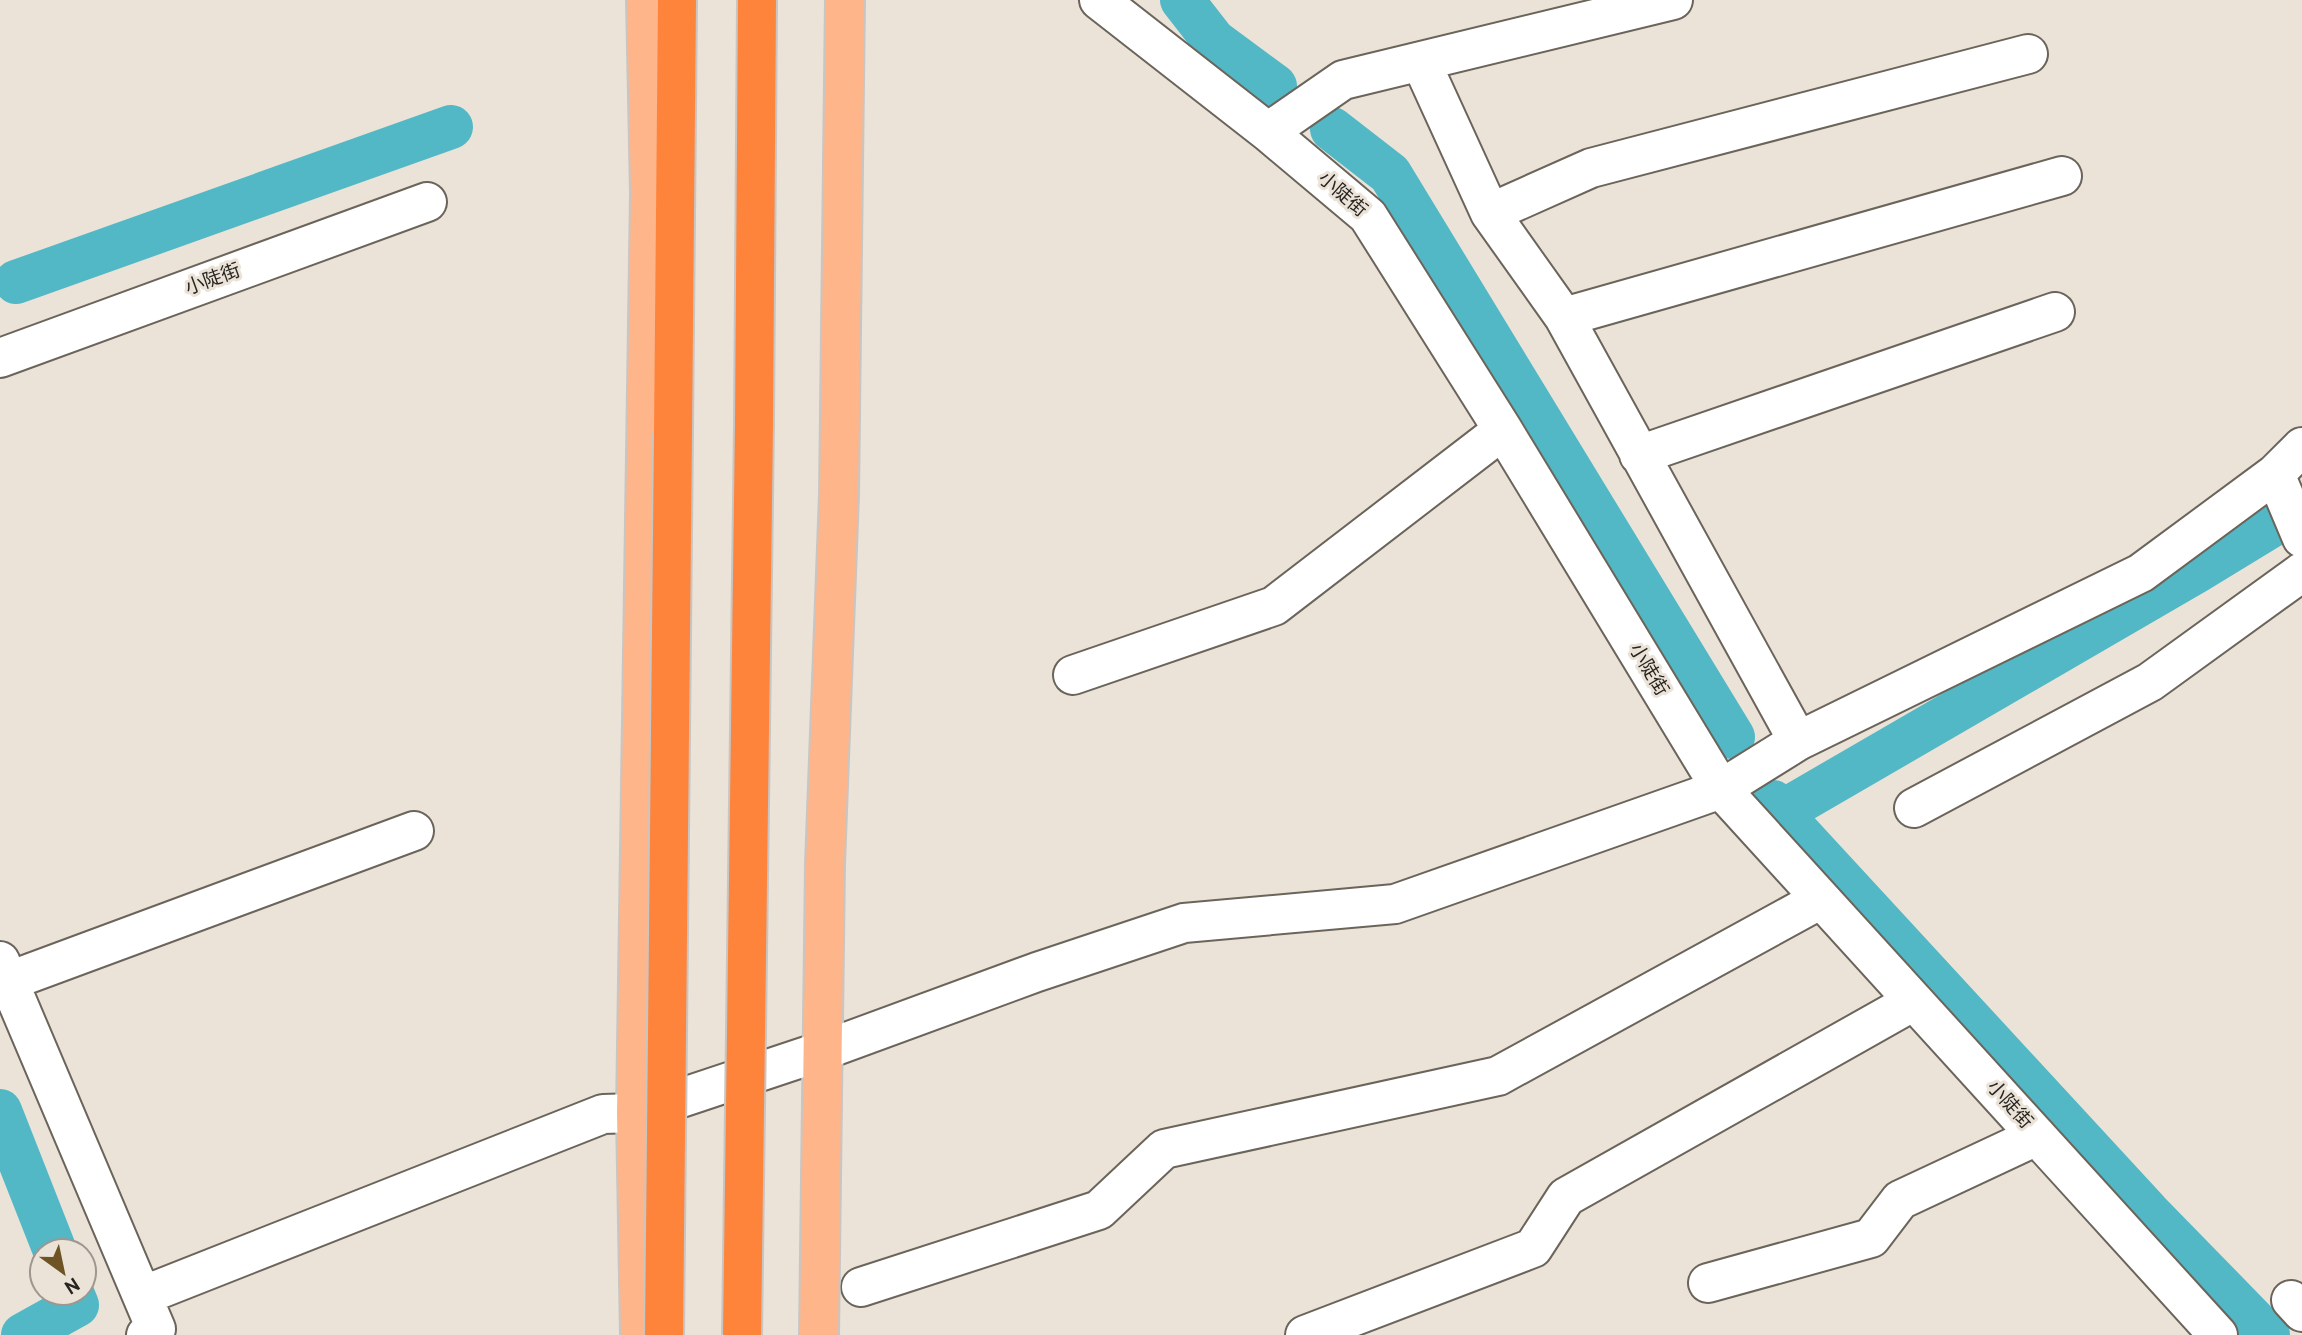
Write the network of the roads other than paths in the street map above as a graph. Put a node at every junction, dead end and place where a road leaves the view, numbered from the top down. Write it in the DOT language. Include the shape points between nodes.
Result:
graph roads {
  1 [pos="646,0"];
  2 [pos="677,0"];
  3 [pos="757,0"];
  4 [pos="845,0"];
  5 [pos="1099,0"];
  6 [pos="1673,0"];
  7 [pos="2028,54"];
  8 [pos="1420,62"];
  9 [pos="1268,132"];
  10 [pos="2062,176"];
  11 [pos="426,202"];
  12 [pos="1490,213"];
  13 [pos="2055,312"];
  14 [pos="1564,317"];
  15 [pos="0,358"];
  16 [pos="1503,430"];
  17 [pos="2302,447"];
  18 [pos="1639,455"];
  19 [pos="2279,484"];
  20 [pos="2301,536"];
  21 [pos="2302,572"];
  22 [pos="1073,675"];
  23 [pos="1798,741"];
  24 [pos="1721,789"];
  25 [pos="1914,808"];
  26 [pos="414,831"];
  27 [pos="1821,899"];
  28 [pos="4,971"];
  29 [pos="1914,1001"];
  30 [pos="822,1051"];
  31 [pos="636,1113"];
  32 [pos="2037,1136"];
  33 [pos="1707,1283"];
  34 [pos="861,1287"];
  35 [pos="142,1296"];
  36 [pos="146,1335"];
  37 [pos="639,1335"];
  38 [pos="664,1335"];
  39 [pos="742,1335"];
  40 [pos="819,1335"];
  41 [pos="1305,1335"];
  42 [pos="2218,1335"];
  1 -- 31 [label="main road" via="650,193"];
  2 -- 38 [label="highway, bridge"];
  3 -- 39 [label="highway, bridge"];
  4 -- 30 [label="main road" via="839,495"];
  5 -- 9 [label="street, 小陡街"];
  6 -- 8 [label="street"];
  7 -- 12 [label="street" via="1591,168"];
  8 -- 9 [label="street" via="1343,80"];
  8 -- 12 [label="street"];
  9 -- 16 [label="street, 小陡街" via="1368,216"];
  10 -- 14 [label="street"];
  11 -- 15 [label="street, 小陡街"];
  12 -- 14 [label="street"];
  13 -- 18 [label="street"];
  14 -- 18 [label="street"];
  16 -- 22 [label="street" via="1274,606"];
  16 -- 24 [label="street, 小陡街"];
  17 -- 19 [label="street"];
  18 -- 23 [label="street"];
  19 -- 20 [label="street"];
  19 -- 23 [label="street" via="2141,573"];
  21 -- 25 [label="street" via="2150,682"];
  23 -- 24 [label="street"];
  24 -- 27 [label="street, 小陡街"];
  24 -- 30 [label="street" via="1395,904 1184,923"];
  26 -- 28 [label="street"];
  27 -- 29 [label="street, 小陡街"];
  27 -- 34 [label="street" via="1498,1076 1164,1149 1099,1210"];
  28 -- 35 [label="street"];
  29 -- 32 [label="street, 小陡街"];
  29 -- 41 [label="street" via="1566,1198 1533,1248"];
  30 -- 31 [label="street"];
  30 -- 40 [label="main road"];
  31 -- 35 [label="street" via="603,1114"];
  31 -- 37 [label="main road"];
  32 -- 33 [label="street" via="1900,1200 1871,1238"];
  32 -- 42 [label="street, 小陡街"];
  35 -- 36 [label="street" via="156,1329"];
}
